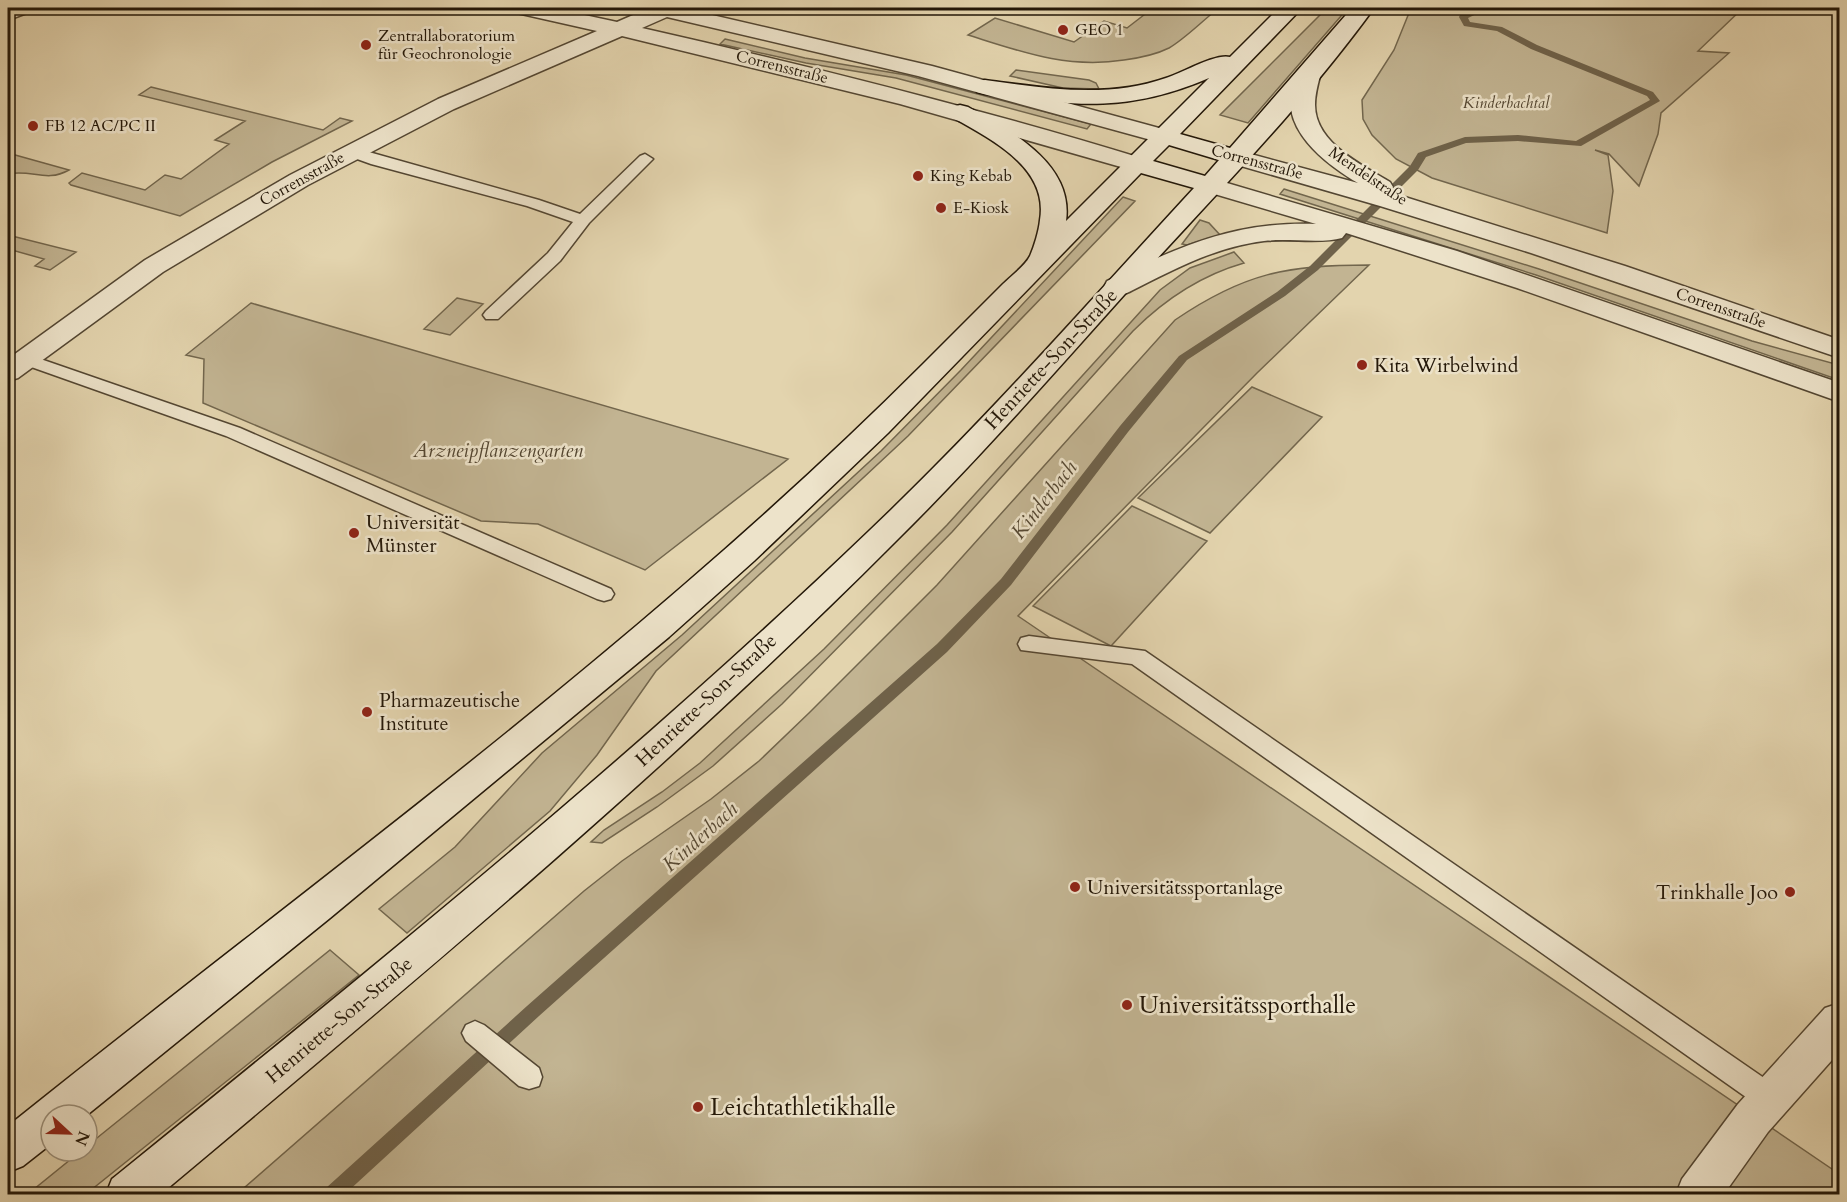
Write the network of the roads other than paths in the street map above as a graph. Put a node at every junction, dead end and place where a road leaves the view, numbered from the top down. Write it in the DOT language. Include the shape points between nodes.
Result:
graph roads {
  1 [pos="19,8"];
  2 [pos="525,8"];
  3 [pos="664,8"];
  4 [pos="1291,8"];
  5 [pos="1364,8"];
  6 [pos="8,14"];
  7 [pos="620,29"];
  8 [pos="1246,52"];
  9 [pos="1310,73"];
  10 [pos="985,87"];
  11 [pos="960,112"];
  12 [pos="1162,136"];
  13 [pos="351,152"];
  14 [pos="1236,157"];
  15 [pos="645,159"];
  16 [pos="1135,164"];
  17 [pos="1209,185"];
  18 [pos="1366,186"];
  19 [pos="583,220"];
  20 [pos="1325,226"];
  21 [pos="1041,259"];
  22 [pos="1117,286"];
  23 [pos="492,315"];
  24 [pos="1839,350"];
  25 [pos="17,365"];
  26 [pos="1839,393"];
  27 [pos="604,594"];
  28 [pos="1029,644"];
  29 [pos="1839,1021"];
  30 [pos="475,1033"];
  31 [pos="529,1077"];
  32 [pos="1770,1098"];
  33 [pos="68,1103"];
  34 [pos="39,1127"];
  35 [pos="8,1152"];
  36 [pos="128,1194"];
  37 [pos="1698,1194"];
  1 -- 6 [label="main road"];
  2 -- 7 [label="main road, Corrensstraße"];
  3 -- 7 [label="main road, Corrensstraße"];
  3 -- 10 [label="main road, Corrensstraße"];
  4 -- 8 [label="main road"];
  5 -- 9 [label="main road, Mendelstraße"];
  7 -- 11 [label="main road, Corrensstraße"];
  7 -- 13 [label="main road, Corrensstraße" via="446,104"];
  8 -- 10 [label="main road" via="1181,82 1126,96 1070,98"];
  8 -- 12 [label="main road"];
  9 -- 14 [label="main road, Mendelstraße"];
  9 -- 18 [label="main road, Mendelstraße" via="1304,98 1306,122 1323,146"];
  10 -- 12 [label="main road, Corrensstraße"];
  11 -- 16 [label="main road, Corrensstraße"];
  11 -- 21 [label="main road" via="1017,148 1045,178 1054,212"];
  12 -- 14 [label="main road, Corrensstraße"];
  12 -- 16 [label="main road"];
  13 -- 19 [label="lane"];
  13 -- 25 [label="main road, Corrensstraße" via="163,260"];
  14 -- 17 [label="main road, Henriette-Son-Straße"];
  14 -- 18 [label="main road, Corrensstraße"];
  15 -- 19 [label="lane"];
  16 -- 17 [label="main road, Corrensstraße"];
  16 -- 21 [label="main road"];
  17 -- 20 [label="main road, Corrensstraße"];
  17 -- 22 [label="main road, Henriette-Son-Straße"];
  18 -- 24 [label="main road, Corrensstraße" via="1408,205"];
  19 -- 23 [label="lane" via="554,256"];
  20 -- 22 [label="main road, Corrensstraße" via="1215,243"];
  20 -- 26 [label="main road, Corrensstraße" via="1377,237 1593,306"];
  21 -- 33 [label="main road" via="846,456 657,628"];
  22 -- 36 [label="main road, Henriette-Son-Straße" via="968,449 731,679 397,972"];
  25 -- 27 [label="lane" via="233,432"];
  28 -- 32 [label="lane" via="1137,657"];
  29 -- 32 [label="main road"];
  30 -- 31 [label="lane"];
  32 -- 37 [label="main road"];
  34 -- 35 [label="main road"];
}
